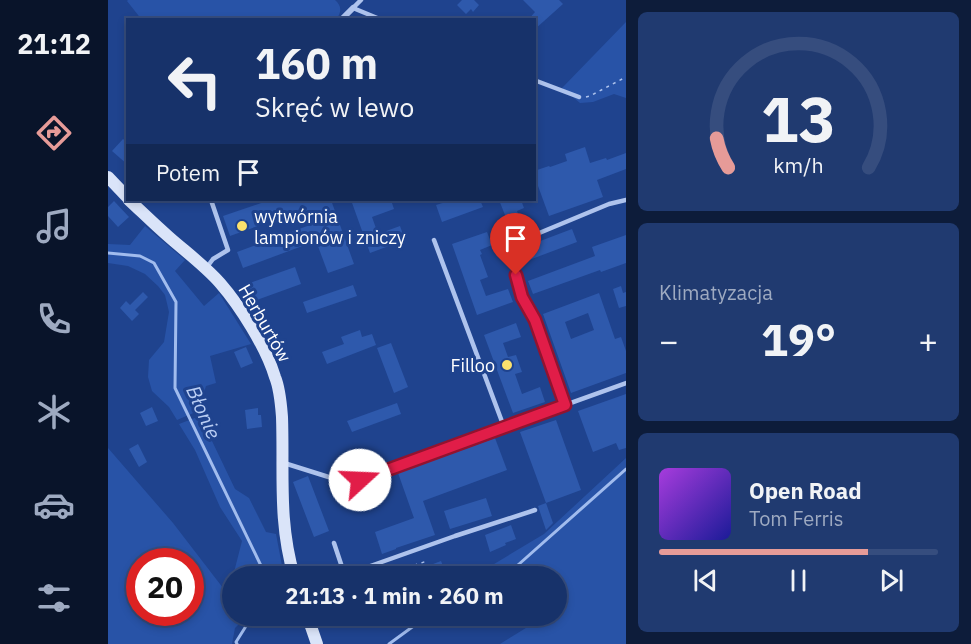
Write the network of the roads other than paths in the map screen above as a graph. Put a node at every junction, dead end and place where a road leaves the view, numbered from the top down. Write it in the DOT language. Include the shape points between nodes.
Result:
graph roads {
  1 [pos="361,0"];
  2 [pos="353,8"];
  3 [pos="343,18"];
  4 [pos="377,18"];
  5 [pos="536,81"];
  6 [pos="579,97"];
  7 [pos="108,177"];
  8 [pos="126,194"];
  9 [pos="626,200"];
  10 [pos="133,201"];
  11 [pos="211,201"];
  12 [pos="434,240"];
  13 [pos="206,269"];
  14 [pos="626,382"];
  15 [pos="565,405"];
  16 [pos="504,427"];
  17 [pos="281,462"];
  18 [pos="535,510"];
  19 [pos="334,543"];
  20 [pos="291,566"];
  21 [pos="342,566"];
  22 [pos="370,566"];
  23 [pos="311,626"];
  24 [pos="317,644"];
  1 -- 2 [label="lane"];
  2 -- 3 [label="street"];
  2 -- 4 [label="lane"];
  5 -- 6 [label="lane"];
  7 -- 8 [label="street, Herburtów"];
  9 -- 15 [label="lane" via="514,246 522,297 535,320"];
  10 -- 13 [label="street, Herburtów"];
  11 -- 13 [label="lane" via="228,250"];
  12 -- 16 [label="lane"];
  13 -- 17 [label="street, Herburtów" via="246,319 276,378 282,417"];
  14 -- 15 [label="lane"];
  15 -- 16 [label="lane"];
  16 -- 17 [label="lane" via="354,481"];
  17 -- 20 [label="street, Herburtów" via="284,532"];
  18 -- 22 [label="lane"];
  19 -- 21 [label="lane"];
  23 -- 24 [label="street"];
}
